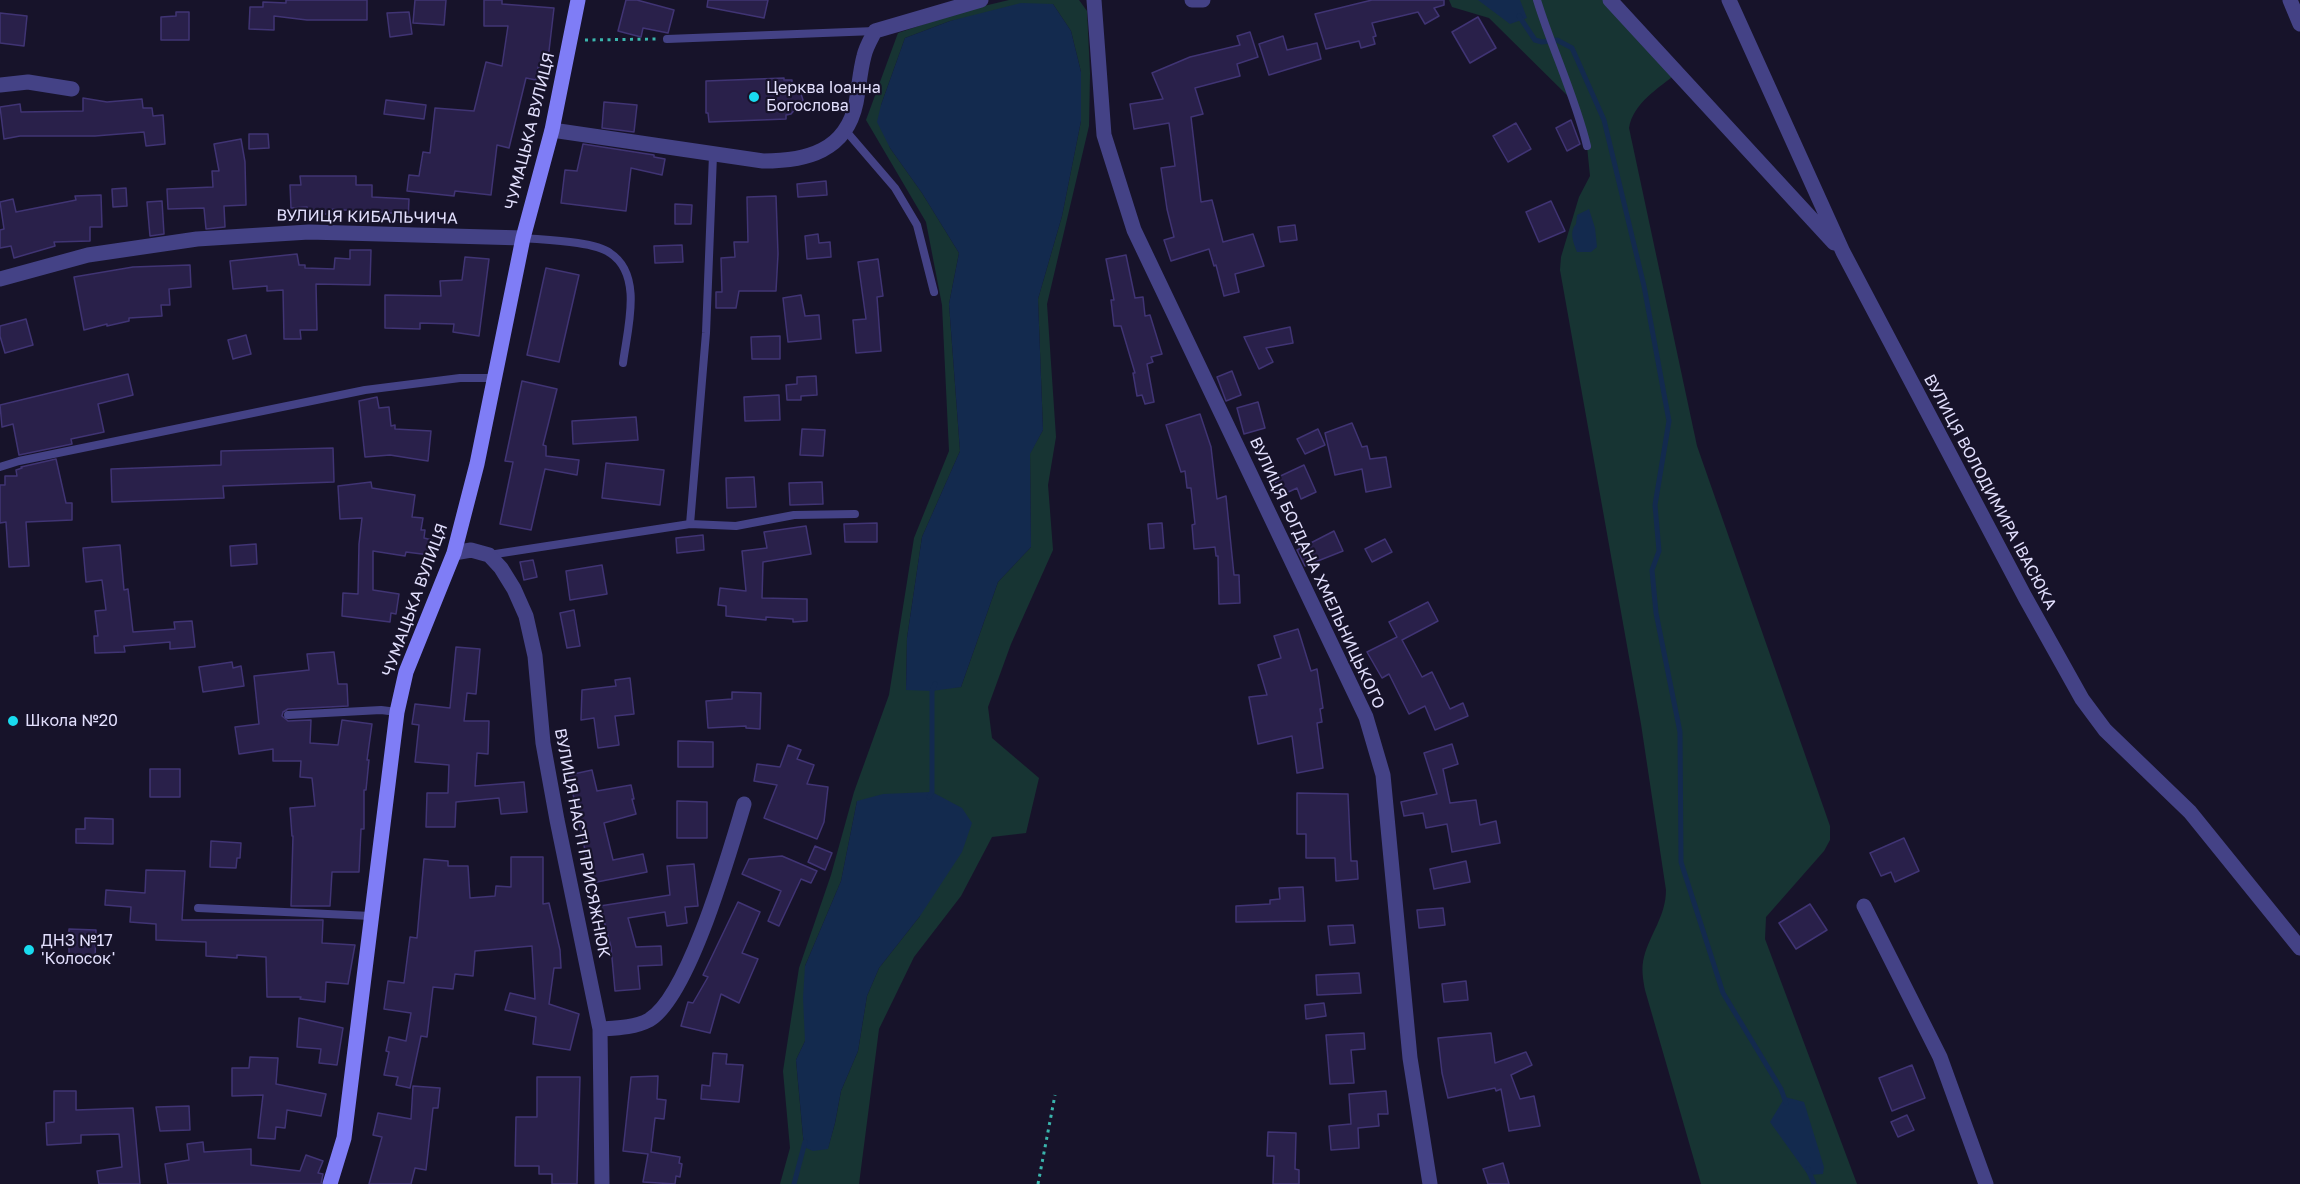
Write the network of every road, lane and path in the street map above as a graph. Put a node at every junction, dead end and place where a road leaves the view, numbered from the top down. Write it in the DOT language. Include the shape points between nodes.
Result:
graph roads {
  1 [pos="578,0"];
  2 [pos="981,0"];
  3 [pos="1094,0"];
  4 [pos="1192,0"];
  5 [pos="1203,0"];
  6 [pos="1537,0"];
  7 [pos="1610,0"];
  8 [pos="1729,0"];
  9 [pos="2290,0"];
  10 [pos="2300,24"];
  11 [pos="875,30"];
  12 [pos="668,39"];
  13 [pos="570,40"];
  14 [pos="0,85"];
  15 [pos="72,89"];
  16 [pos="552,130"];
  17 [pos="846,131"];
  18 [pos="1587,146"];
  19 [pos="713,155"];
  20 [pos="523,238"];
  21 [pos="1843,252"];
  22 [pos="0,279"];
  23 [pos="934,292"];
  24 [pos="623,363"];
  25 [pos="494,378"];
  26 [pos="0,467"];
  27 [pos="855,514"];
  28 [pos="690,524"];
  29 [pos="454,553"];
  30 [pos="489,555"];
  31 [pos="397,712"];
  32 [pos="288,716"];
  33 [pos="744,804"];
  34 [pos="1864,906"];
  35 [pos="198,908"];
  36 [pos="371,916"];
  37 [pos="2300,948"];
  38 [pos="600,1029"];
  39 [pos="1055,1095"];
  40 [pos="330,1184"];
  41 [pos="602,1184"];
  42 [pos="1038,1184"];
  43 [pos="1430,1184"];
  44 [pos="1986,1184"];
  1 -- 13 [label="street, ЧУМАЦЬКА ВУЛИЦЯ"];
  2 -- 11 [label="street"];
  3 -- 43 [label="street, ВУЛИЦЯ БОГДАНА ХМЕЛЬНИЦЬКОГО" via="1104,135 1134,230 1366,717 1383,776 1410,1058"];
  4 -- 5 [label="street"];
  6 -- 18 [label="lane"];
  7 -- 21 [label="street"];
  8 -- 21 [label="street, ВУЛИЦЯ ВОЛОДИМИРА ІВАСЮКА"];
  9 -- 10 [label="street"];
  11 -- 12 [label="lane"];
  11 -- 17 [label="street" via="864,55 856,105"];
  12 -- 13 [label="path"];
  13 -- 16 [label="street, ЧУМАЦЬКА ВУЛИЦЯ"];
  14 -- 15 [label="street" via="28,82"];
  16 -- 19 [label="street"];
  16 -- 20 [label="street, ЧУМАЦЬКА ВУЛИЦЯ"];
  17 -- 19 [label="street" via="830,146 784,161"];
  17 -- 23 [label="lane" via="895,188 917,225"];
  19 -- 28 [label="lane" via="706,333"];
  20 -- 22 [label="street, ВУЛИЦЯ КИБАЛЬЧИЧА" via="309,232 197,239 88,255"];
  20 -- 24 [label="lane" via="583,244 609,252 624,267 630,284 630,310"];
  20 -- 25 [label="street, ЧУМАЦЬКА ВУЛИЦЯ"];
  21 -- 37 [label="street, ВУЛИЦЯ ВОЛОДИМИРА ІВАСЮКА" via="2025,597 2092,715 2190,812"];
  25 -- 26 [label="lane" via="460,378 365,390"];
  25 -- 29 [label="street, ЧУМАЦЬКА ВУЛИЦЯ"];
  27 -- 28 [label="lane" via="794,515 736,525"];
  28 -- 30 [label="lane"];
  29 -- 30 [label="street" via="471,550"];
  29 -- 31 [label="street, ЧУМАЦЬКА ВУЛИЦЯ" via="406,672"];
  30 -- 38 [label="street, ВУЛИЦЯ НАСТІ ПРИСЯЖНЮК" via="505,575 526,616 535,656 543,743"];
  31 -- 32 [label="lane"];
  31 -- 36 [label="street, ЧУМАЦЬКА ВУЛИЦЯ"];
  33 -- 38 [label="street" via="718,891 688,964 667,1001 650,1019 632,1026"];
  34 -- 44 [label="street" via="1940,1057"];
  35 -- 36 [label="lane"];
  36 -- 40 [label="street, ЧУМАЦЬКА ВУЛИЦЯ" via="344,1138"];
  38 -- 41 [label="street, ВУЛИЦЯ НАСТІ ПРИСЯЖНЮК"];
  39 -- 42 [label="path"];
}
